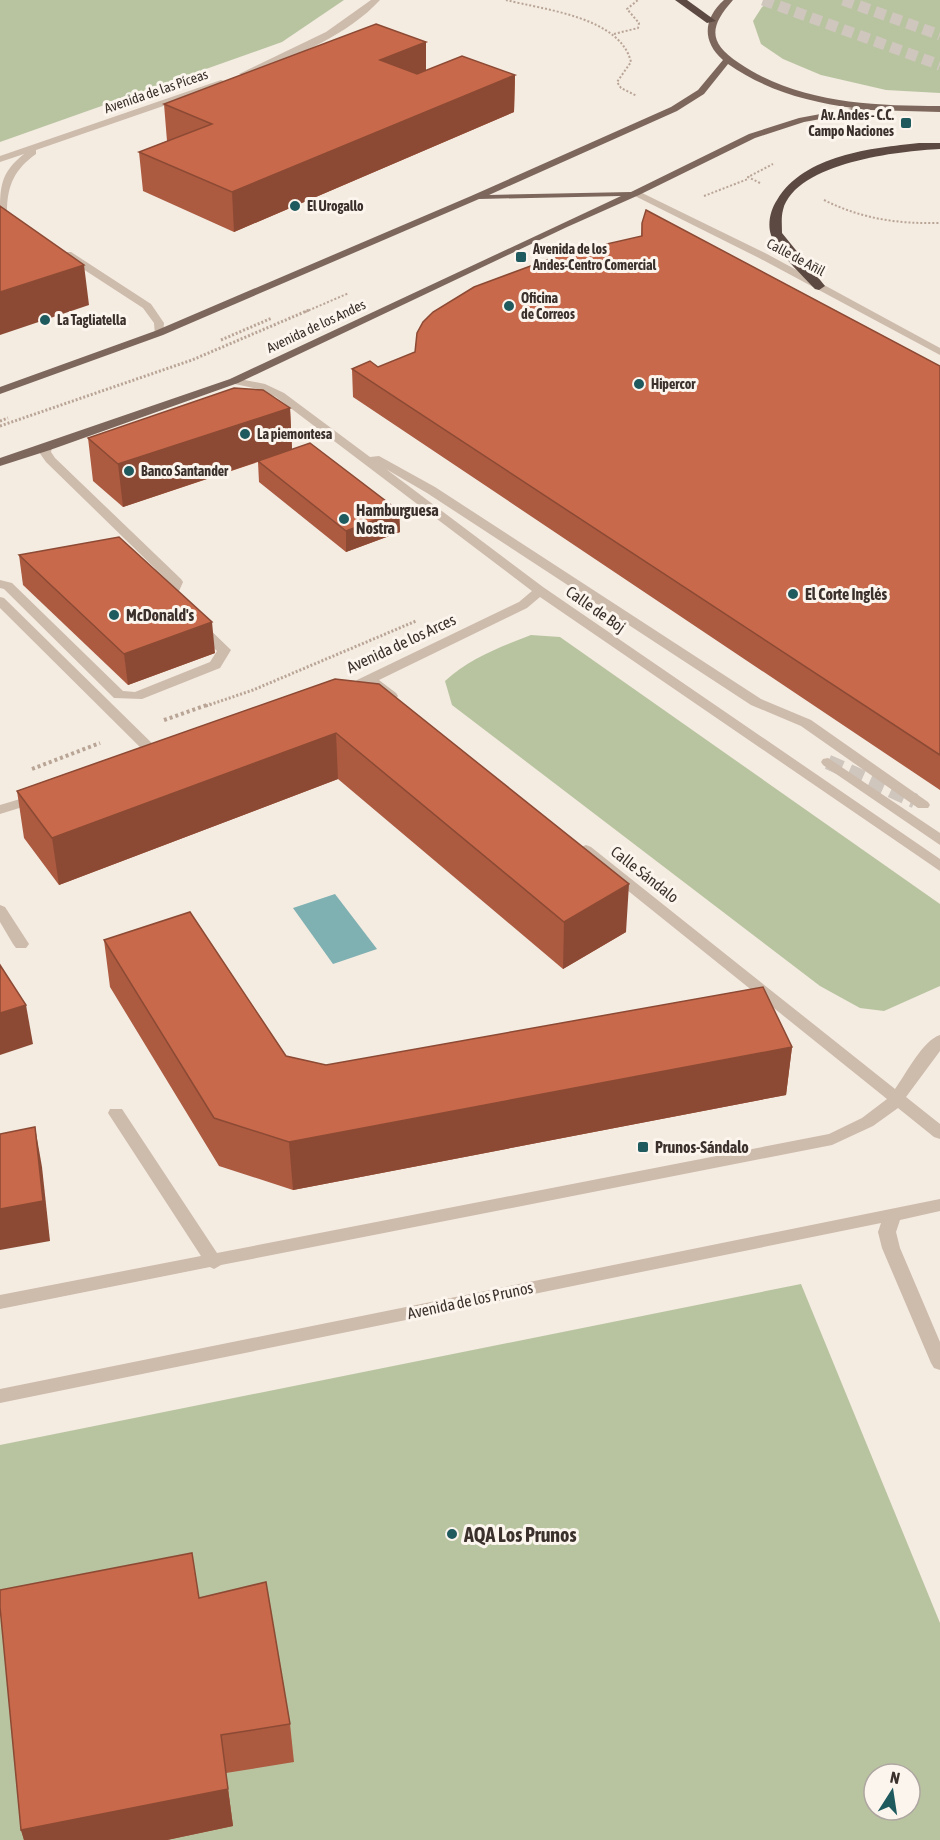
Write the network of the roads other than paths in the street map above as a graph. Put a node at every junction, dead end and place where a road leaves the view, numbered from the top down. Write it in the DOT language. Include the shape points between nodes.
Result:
graph roads {
  1 [pos="376,0"];
  2 [pos="680,0"];
  3 [pos="729,0"];
  4 [pos="711,21"];
  5 [pos="727,60"];
  6 [pos="870,107"];
  7 [pos="940,109"];
  8 [pos="48,143"];
  9 [pos="940,146"];
  10 [pos="0,159"];
  11 [pos="636,193"];
  12 [pos="474,198"];
  13 [pos="1,212"];
  14 [pos="21,225"];
  15 [pos="59,249"];
  16 [pos="819,286"];
  17 [pos="159,333"];
  18 [pos="940,352"];
  19 [pos="234,381"];
  20 [pos="0,391"];
  21 [pos="338,439"];
  22 [pos="46,448"];
  23 [pos="0,462"];
  24 [pos="0,584"];
  25 [pos="539,590"];
  26 [pos="0,601"];
  27 [pos="370,679"];
  28 [pos="350,687"];
  29 [pos="405,707"];
  30 [pos="160,759"];
  31 [pos="828,762"];
  32 [pos="46,796"];
  33 [pos="923,805"];
  34 [pos="0,810"];
  35 [pos="940,840"];
  36 [pos="574,841"];
  37 [pos="940,866"];
  38 [pos="0,910"];
  39 [pos="21,944"];
  40 [pos="940,1041"];
  41 [pos="897,1098"];
  42 [pos="116,1113"];
  43 [pos="940,1133"];
  44 [pos="940,1204"];
  45 [pos="893,1214"];
  46 [pos="214,1262"];
  47 [pos="0,1302"];
  48 [pos="940,1363"];
  49 [pos="0,1396"];
  1 -- 8 [label="street, Avenida de las Píceas" via="350,22 287,57"];
  2 -- 4 [label="highway"];
  3 -- 4 [label="main road"];
  4 -- 5 [label="main road" via="715,47"];
  5 -- 6 [label="main road" via="784,89"];
  5 -- 12 [label="main road, Avenida de los Andes" via="701,92 674,109"];
  6 -- 7 [label="main road"];
  6 -- 11 [label="main road, Avenida de los Andes" via="802,120 752,135"];
  8 -- 10 [label="street, Avenida de las Píceas"];
  8 -- 13 [label="street" via="24,158 9,176 1,190"];
  9 -- 16 [label="highway" via="897,149 833,163 788,190 775,213 776,235"];
  11 -- 12 [label="main road, Avenida de los Andes"];
  11 -- 16 [label="street, Calle de Añil"];
  11 -- 19 [label="main road, Avenida de los Andes"];
  12 -- 17 [label="main road, Avenida de los Andes"];
  13 -- 14 [label="street"];
  15 -- 17 [label="street" via="147,306 159,323"];
  16 -- 18 [label="street, Calle de Añil"];
  17 -- 20 [label="main road, Avenida de los Andes"];
  19 -- 21 [label="street, Calle de Boj" via="261,386 280,395"];
  19 -- 22 [label="main road, Avenida de los Andes"];
  21 -- 25 [label="street, Calle de Boj"];
  21 -- 33 [label="street" via="402,471 756,702 806,723"];
  22 -- 23 [label="main road, Avenida de los Andes"];
  22 -- 24 [label="street" via="50,460 177,582 169,599 224,650 216,665 137,696 119,694 8,586"];
  25 -- 27 [label="street, Avenida de los Arces" via="523,605"];
  25 -- 37 [label="street, Calle de Boj"];
  26 -- 30 [label="street"];
  27 -- 28 [label="street, Avenida de los Arces"];
  27 -- 29 [label="street"];
  31 -- 35 [label="street"];
  32 -- 34 [label="street"];
  36 -- 41 [label="street, Calle Sándalo"];
  38 -- 39 [label="street"];
  40 -- 41 [label="street" via="926,1054"];
  41 -- 43 [label="street"];
  41 -- 46 [label="street" via="854,1131 832,1139"];
  42 -- 46 [label="street"];
  44 -- 45 [label="street, Avenida de los Prunos"];
  45 -- 48 [label="street" via="887,1232 891,1248"];
  45 -- 49 [label="street, Avenida de los Prunos"];
  46 -- 47 [label="street"];
}
